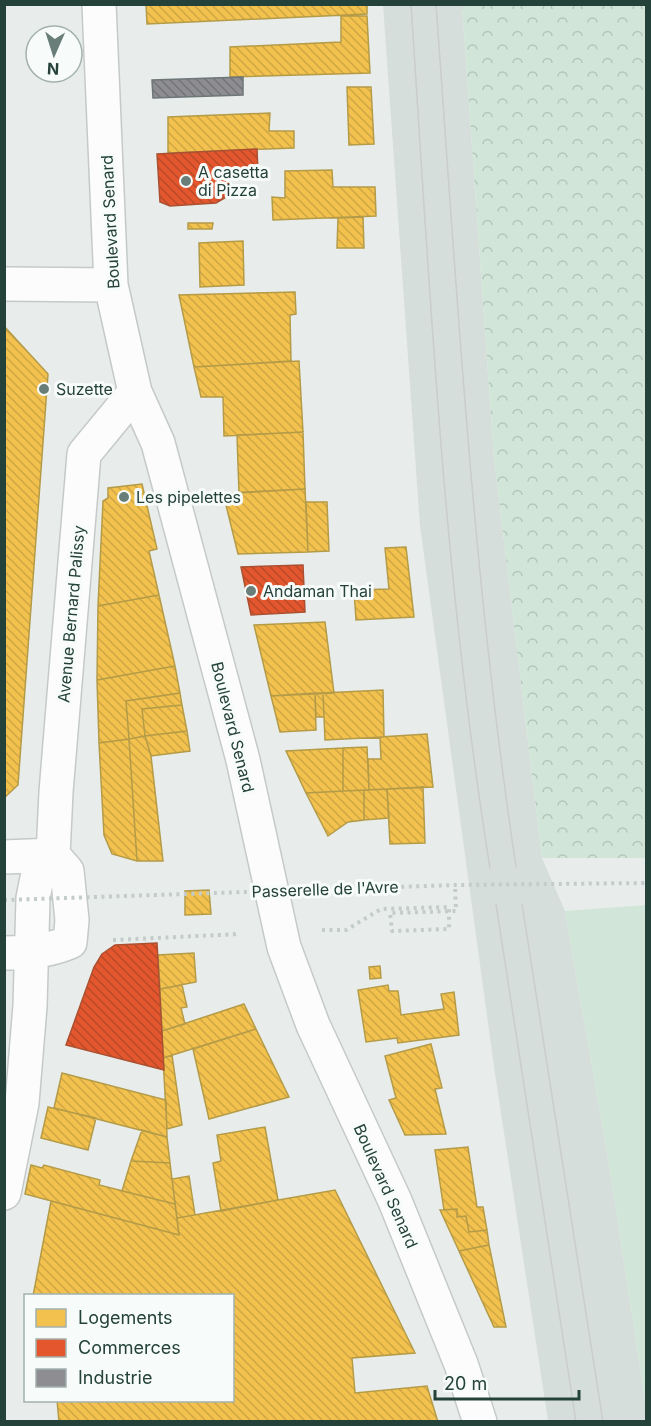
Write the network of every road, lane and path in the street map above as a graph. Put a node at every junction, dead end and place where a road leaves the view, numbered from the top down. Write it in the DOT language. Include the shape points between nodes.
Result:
graph roads {
  1 [pos="99,4"];
  2 [pos="4,284"];
  3 [pos="111,285"];
  4 [pos="135,392"];
  5 [pos="53,855"];
  6 [pos="4,857"];
  7 [pos="646,883"];
  8 [pos="456,885"];
  9 [pos="4,900"];
  10 [pos="280,931"];
  11 [pos="209,936"];
  12 [pos="102,940"];
  13 [pos="18,953"];
  14 [pos="4,1192"];
  15 [pos="480,1422"];
  1 -- 3 [label="street, Boulevard Senard"];
  2 -- 3 [label="street"];
  3 -- 4 [label="street, Boulevard Senard"];
  4 -- 5 [label="street, Avenue Bernard Palissy" via="84,454"];
  4 -- 10 [label="street, Boulevard Senard" via="158,442 234,726"];
  5 -- 6 [label="street"];
  5 -- 13 [label="street" via="37,878"];
  5 -- 13 [label="street" via="67,871 70,942"];
  7 -- 8 [label="path, Passerelle de l'Avre, bridge"];
  8 -- 9 [label="path, Passerelle de l'Avre, bridge"];
  8 -- 10 [label="path" via="456,911 445,911 390,913 392,931 449,929 449,918 449,907 381,909 346,930"];
  10 -- 15 [label="street, Boulevard Senard" via="313,1025 395,1202 461,1364"];
  11 -- 12 [label="path"];
  13 -- 14 [label="street" via="22,1103"];
}
